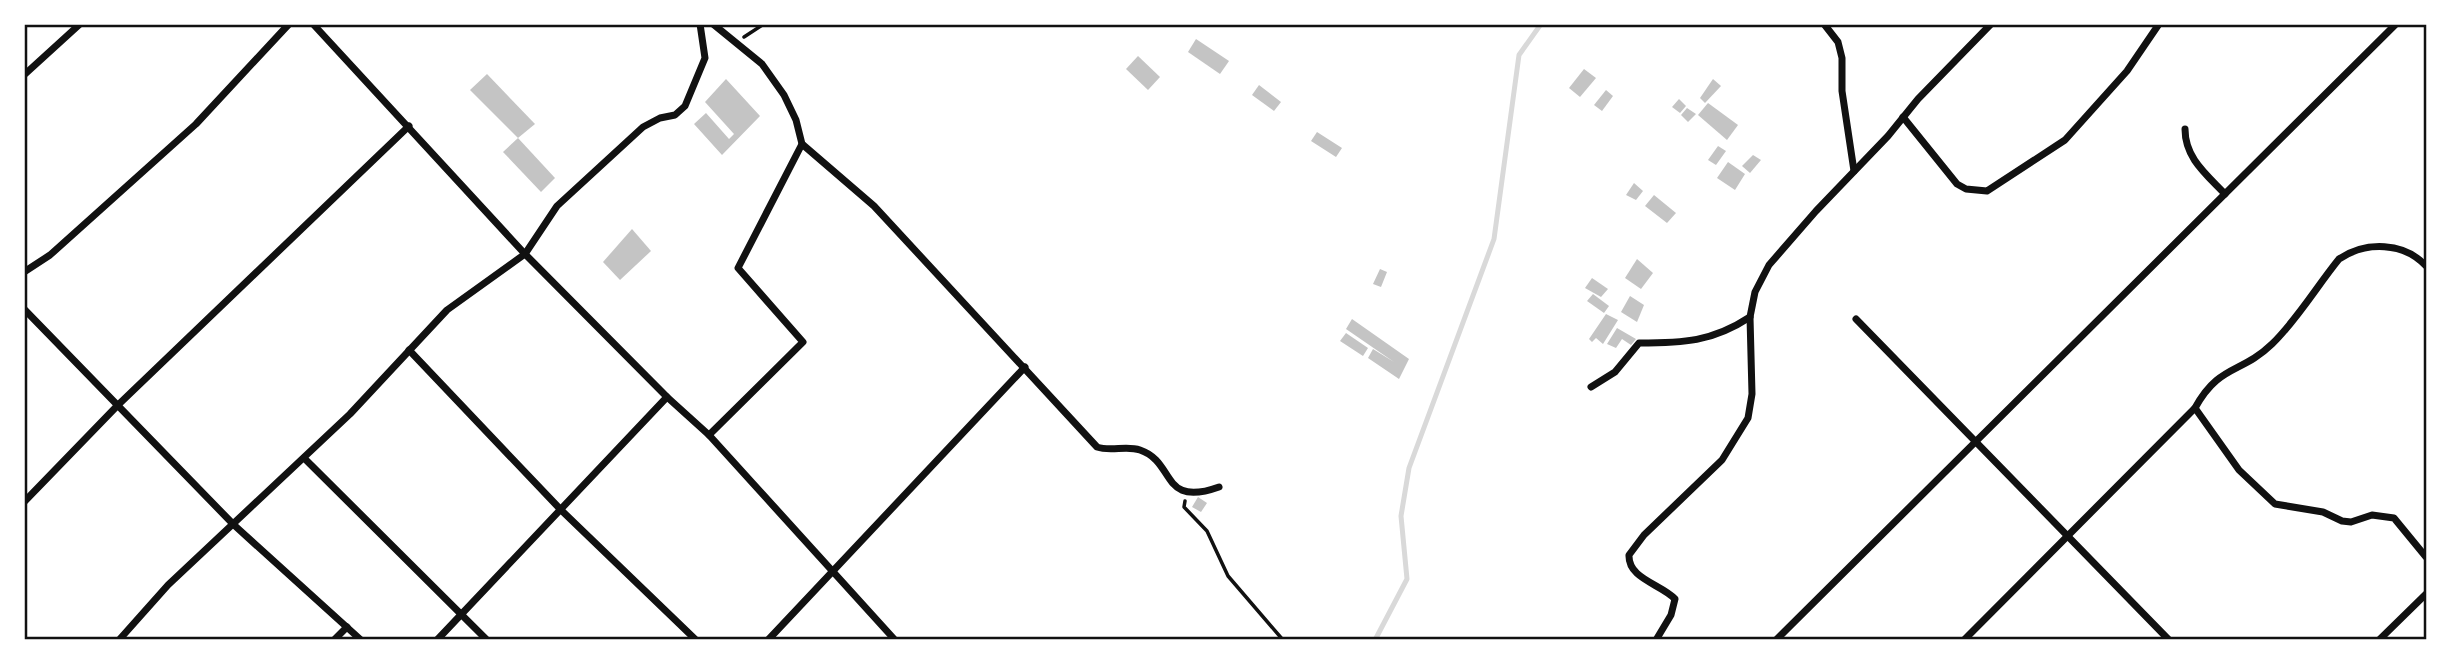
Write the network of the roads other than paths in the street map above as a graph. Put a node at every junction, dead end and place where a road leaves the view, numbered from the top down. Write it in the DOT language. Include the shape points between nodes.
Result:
graph roads {
  1 [pos="79,24"];
  2 [pos="289,24"];
  3 [pos="313,24"];
  4 [pos="700,24"];
  5 [pos="713,24"];
  6 [pos="1824,24"];
  7 [pos="1991,24"];
  8 [pos="2160,24"];
  9 [pos="2396,24"];
  10 [pos="24,75"];
  11 [pos="1903,117"];
  12 [pos="408,126"];
  13 [pos="2185,129"];
  14 [pos="802,144"];
  15 [pos="1854,171"];
  16 [pos="2225,194"];
  17 [pos="525,254"];
  18 [pos="2427,266"];
  19 [pos="24,272"];
  20 [pos="24,309"];
  21 [pos="1750,317"];
  22 [pos="1856,319"];
  23 [pos="409,350"];
  24 [pos="1025,368"];
  25 [pos="1591,387"];
  26 [pos="667,397"];
  27 [pos="118,405"];
  28 [pos="2195,408"];
  29 [pos="709,435"];
  30 [pos="1975,441"];
  31 [pos="304,458"];
  32 [pos="1219,487"];
  33 [pos="24,502"];
  34 [pos="561,510"];
  35 [pos="234,524"];
  36 [pos="2068,536"];
  37 [pos="2427,556"];
  38 [pos="833,573"];
  39 [pos="2427,594"];
  40 [pos="461,614"];
  41 [pos="346,627"];
  42 [pos="120,639"];
  43 [pos="334,639"];
  44 [pos="361,639"];
  45 [pos="437,639"];
  46 [pos="487,639"];
  47 [pos="696,639"];
  48 [pos="768,639"];
  49 [pos="895,639"];
  50 [pos="1656,639"];
  51 [pos="1776,639"];
  52 [pos="1964,639"];
  53 [pos="2169,639"];
  54 [pos="2379,639"];
  1 -- 10 [label="street"];
  2 -- 19 [label="street" via="196,124 51,255"];
  3 -- 12 [label="street"];
  4 -- 17 [label="street" via="705,58 685,106 675,115 643,127 557,206"];
  5 -- 14 [label="street" via="762,64 784,95"];
  6 -- 15 [label="street" via="1838,42 1842,58"];
  7 -- 11 [label="street"];
  8 -- 11 [label="street" via="2127,71 2064,140 1987,191 1966,190 1957,184"];
  9 -- 16 [label="street"];
  11 -- 15 [label="street"];
  12 -- 17 [label="street"];
  12 -- 27 [label="street"];
  13 -- 16 [label="street" via="2190,157"];
  14 -- 24 [label="street" via="874,206"];
  14 -- 29 [label="street" via="738,268 803,342"];
  15 -- 21 [label="street" via="1769,265 1755,292"];
  16 -- 30 [label="street"];
  17 -- 23 [label="street" via="447,310"];
  17 -- 26 [label="street"];
  18 -- 28 [label="street" via="2414,253 2385,246 2352,250 2339,259 2275,342 2241,366 2220,374"];
  20 -- 27 [label="street"];
  21 -- 25 [label="street" via="1690,343 1639,344 1615,372"];
  21 -- 50 [label="street" via="1752,394 1739,436 1722,460 1629,555 1632,569 1675,599"];
  22 -- 30 [label="street"];
  23 -- 31 [label="street"];
  23 -- 34 [label="street"];
  24 -- 32 [label="street" via="1097,447 1141,450 1187,493 1196,495"];
  24 -- 38 [label="street"];
  26 -- 29 [label="street"];
  26 -- 34 [label="street"];
  27 -- 33 [label="street"];
  27 -- 35 [label="street"];
  28 -- 36 [label="street"];
  28 -- 37 [label="street" via="2246,477 2275,504 2323,512 2342,521 2372,515 2394,518"];
  29 -- 38 [label="street"];
  30 -- 36 [label="street"];
  30 -- 51 [label="street"];
  31 -- 35 [label="street"];
  31 -- 40 [label="street"];
  34 -- 40 [label="street"];
  34 -- 47 [label="street"];
  35 -- 41 [label="street"];
  35 -- 42 [label="street"];
  36 -- 52 [label="street"];
  36 -- 53 [label="street"];
  38 -- 48 [label="street"];
  38 -- 49 [label="street"];
  39 -- 54 [label="street"];
  40 -- 45 [label="street"];
  40 -- 46 [label="street"];
  41 -- 43 [label="street"];
  41 -- 44 [label="street"];
}
